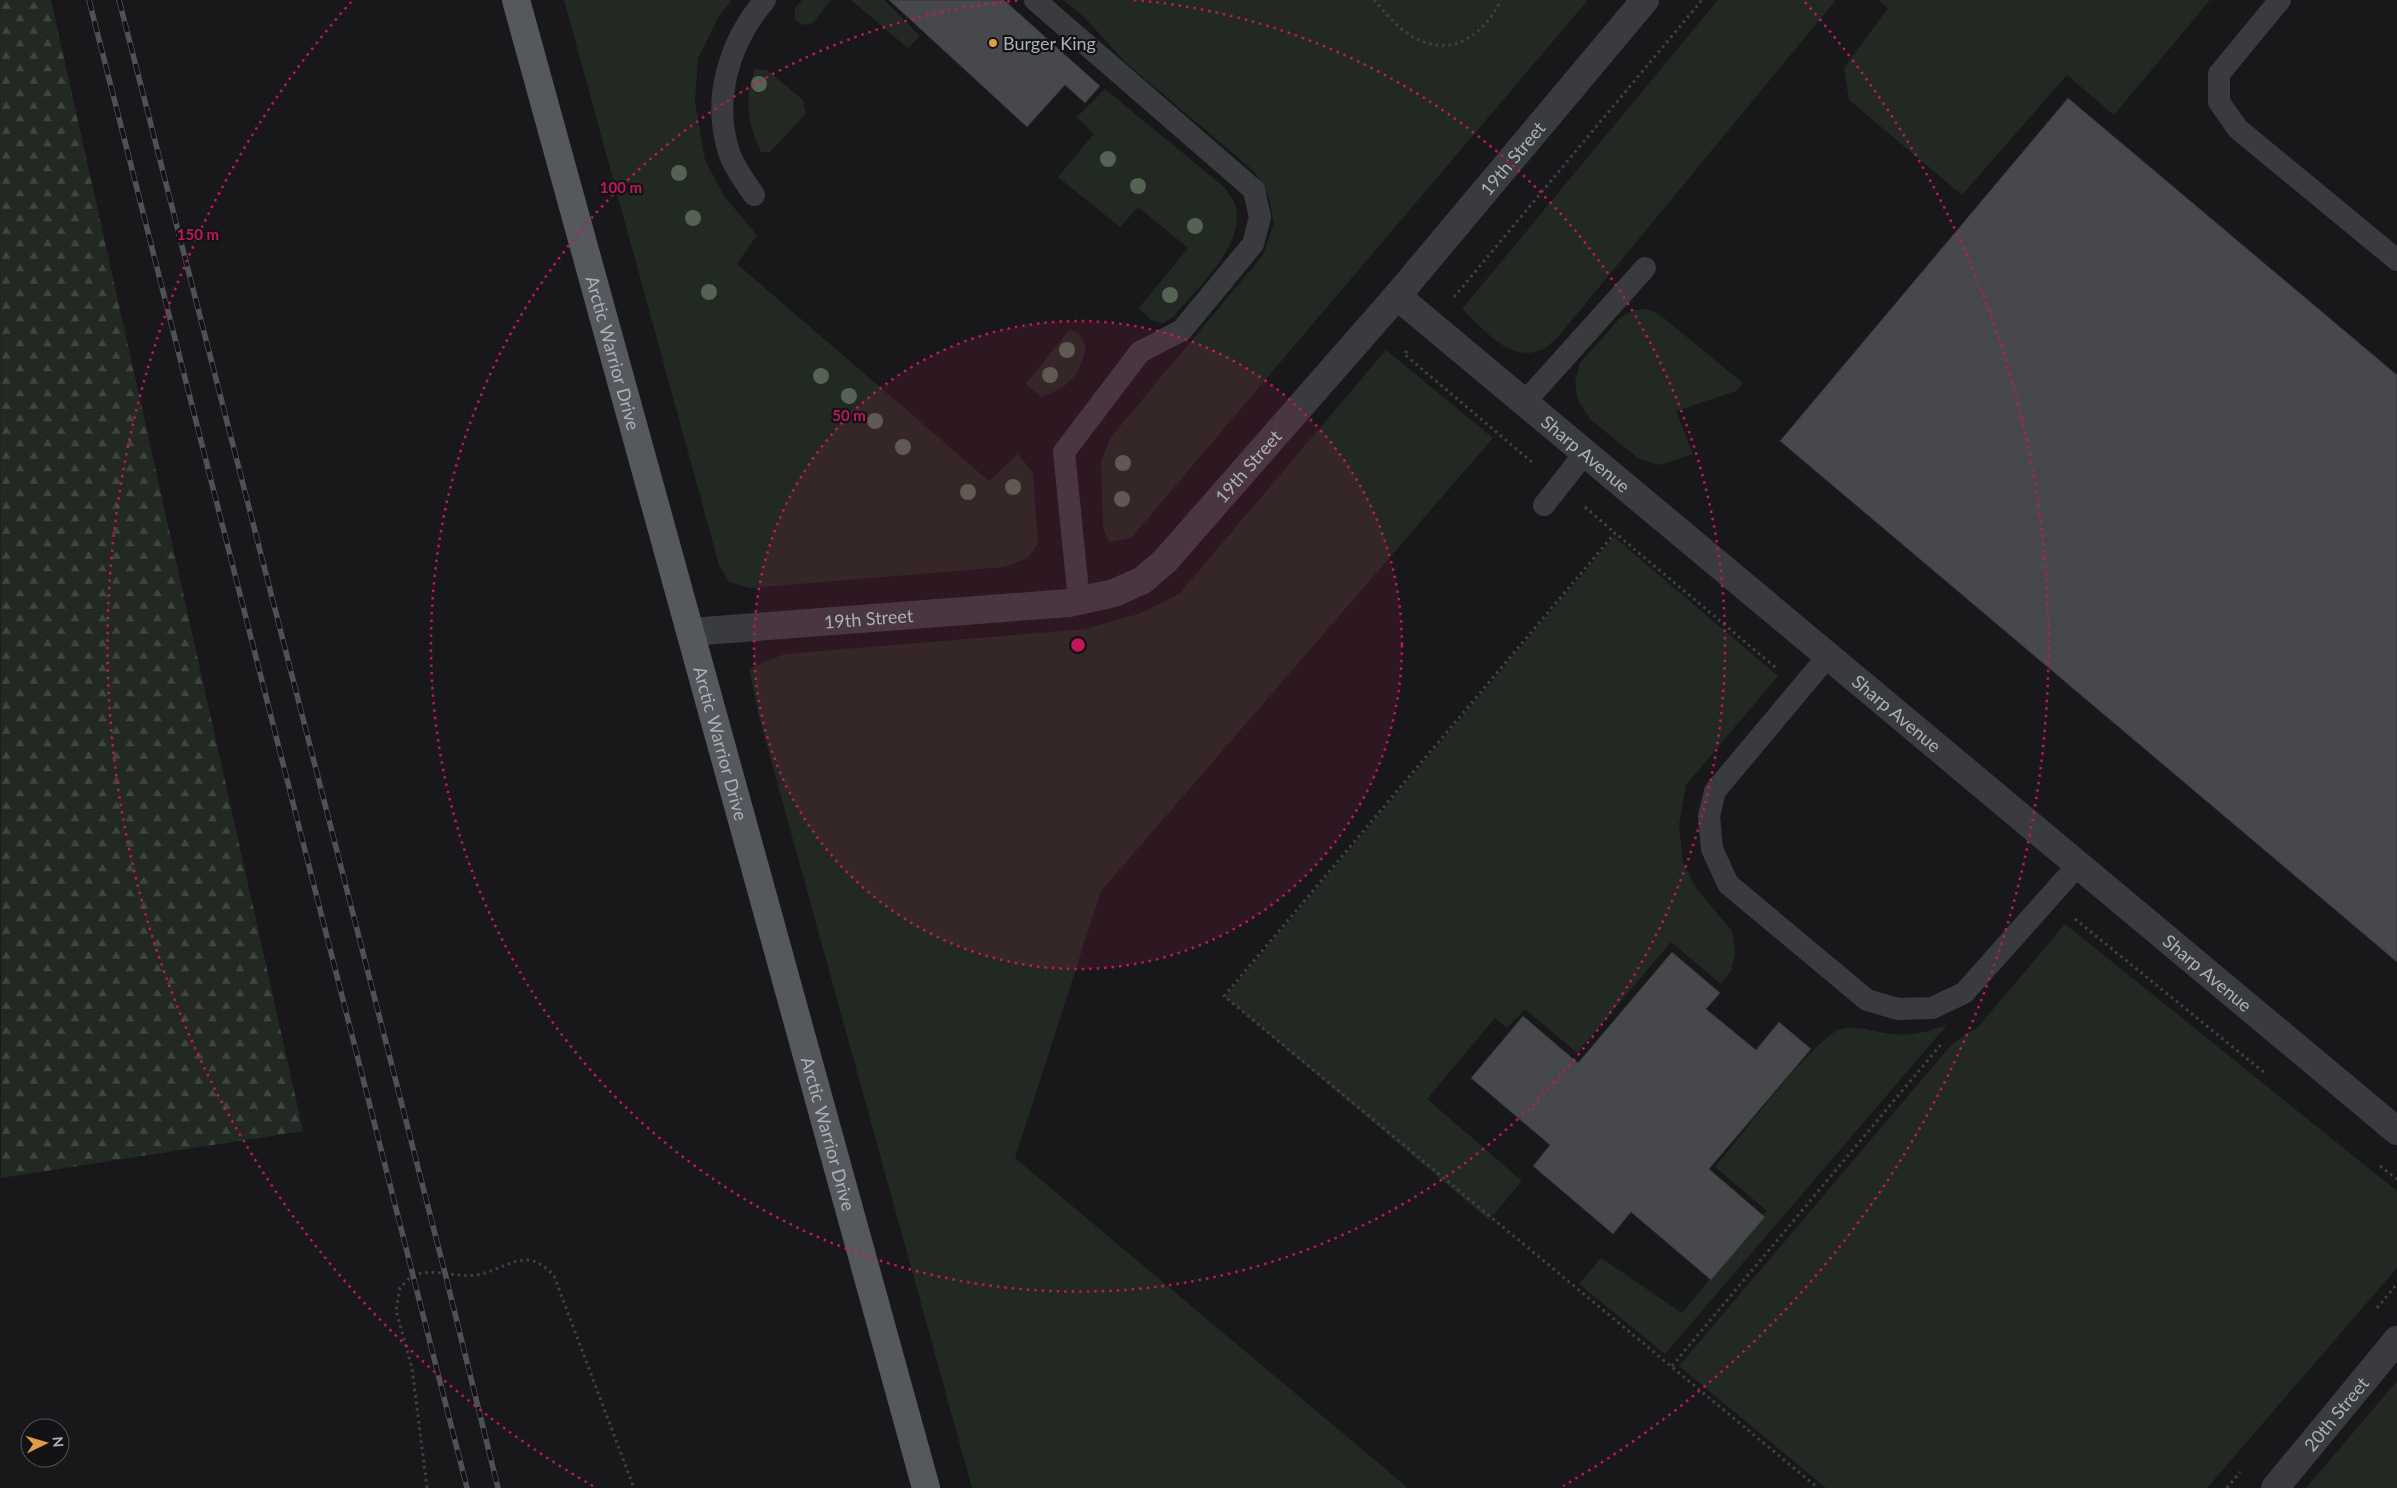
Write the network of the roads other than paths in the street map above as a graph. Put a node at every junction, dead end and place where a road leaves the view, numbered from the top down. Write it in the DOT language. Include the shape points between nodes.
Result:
graph roads {
  1 [pos="516,0"];
  2 [pos="765,0"];
  3 [pos="1035,0"];
  4 [pos="1646,0"];
  5 [pos="2280,0"];
  6 [pos="754,195"];
  7 [pos="2397,260"];
  8 [pos="1645,268"];
  9 [pos="1397,296"];
  10 [pos="1524,403"];
  11 [pos="1585,453"];
  12 [pos="1544,505"];
  13 [pos="1079,601"];
  14 [pos="690,632"];
  15 [pos="1828,656"];
  16 [pos="2078,865"];
  17 [pos="2397,1131"];
  18 [pos="2397,1340"];
  19 [pos="926,1488"];
  20 [pos="2275,1488"];
  1 -- 14 [label="main road, Arctic Warrior Drive"];
  2 -- 6 [label="lane" via="751,16 734,49 724,80 722,115 730,156"];
  3 -- 13 [label="lane" via="1254,190 1260,217 1253,244 1182,330 1140,352 1064,452"];
  4 -- 9 [label="street, 19th Street"];
  5 -- 7 [label="lane" via="2219,74 2219,102 2238,129"];
  8 -- 10 [label="lane"];
  9 -- 10 [label="street, Sharp Avenue"];
  9 -- 13 [label="street, 19th Street" via="1165,561 1143,580 1114,593"];
  10 -- 11 [label="street, Sharp Avenue"];
  11 -- 12 [label="lane"];
  11 -- 15 [label="street, Sharp Avenue"];
  13 -- 14 [label="street, 19th Street"];
  14 -- 19 [label="main road, Arctic Warrior Drive"];
  15 -- 16 [label="street, Sharp Avenue"];
  15 -- 16 [label="lane" via="1716,791 1709,816 1712,848 1728,884 1867,1000 1898,1009 1932,1008 1964,992"];
  16 -- 17 [label="street, Sharp Avenue"];
  18 -- 20 [label="street, 20th Street"];
}
